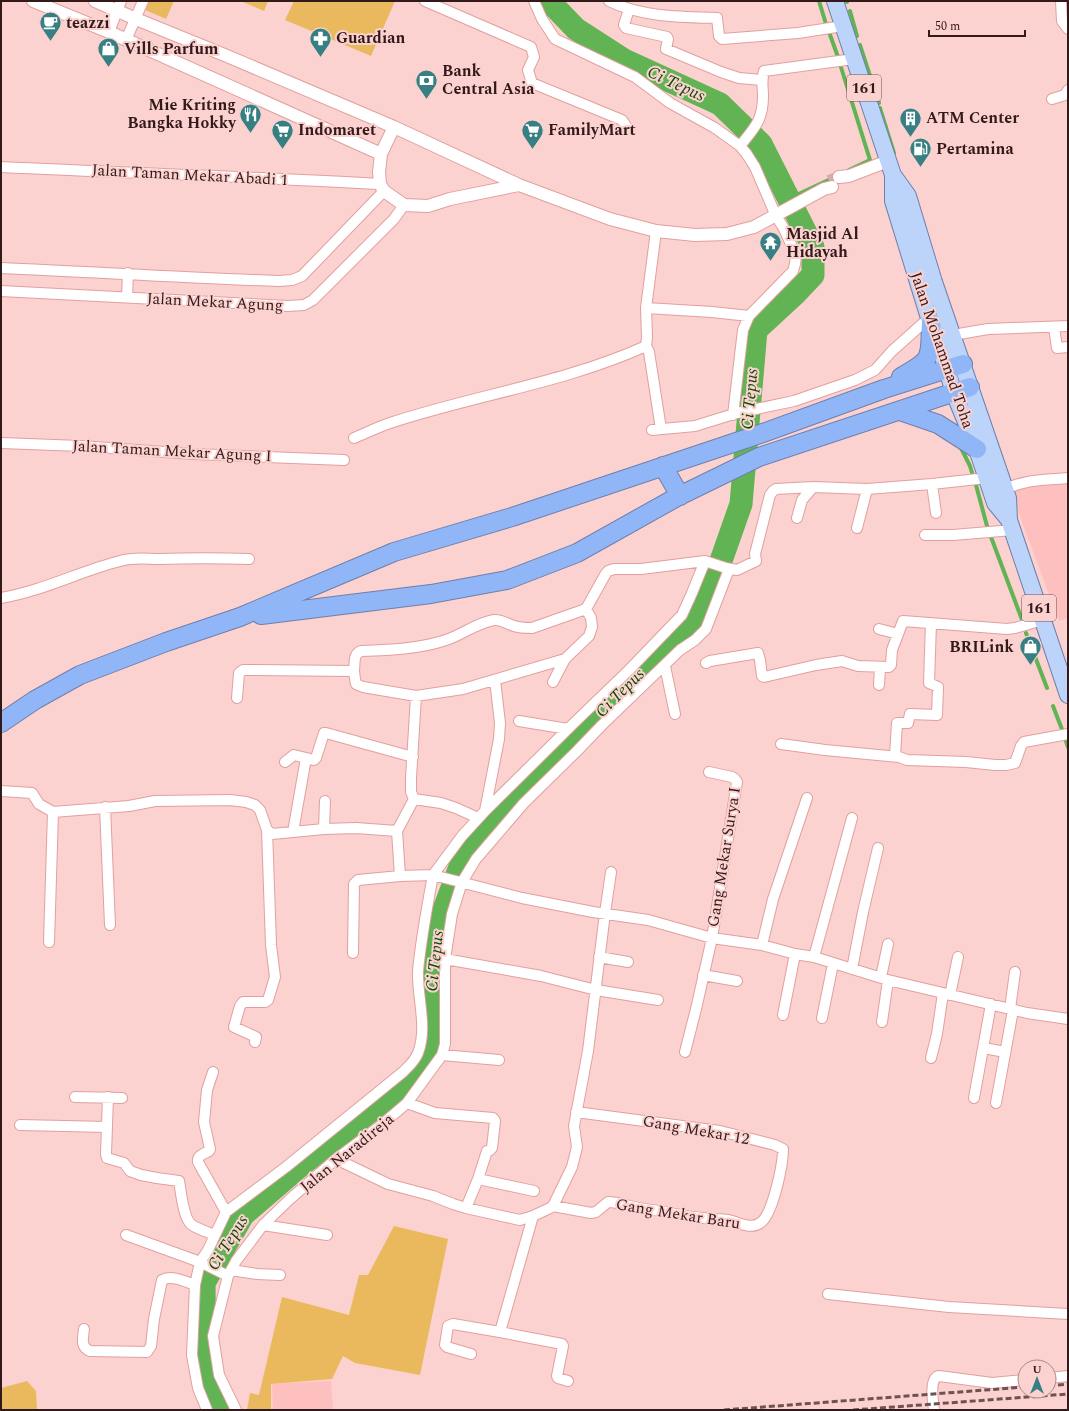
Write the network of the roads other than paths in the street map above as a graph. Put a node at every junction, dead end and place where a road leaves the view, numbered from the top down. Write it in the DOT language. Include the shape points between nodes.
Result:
graph roads {
  1 [pos="33,1"];
  2 [pos="95,1"];
  3 [pos="143,1"];
  4 [pos="425,1"];
  5 [pos="534,1"];
  6 [pos="609,1"];
  7 [pos="835,1"];
  8 [pos="1061,1"];
  9 [pos="1068,1"];
  10 [pos="119,6"];
  11 [pos="629,9"];
  12 [pos="136,19"];
  13 [pos="843,26"];
  14 [pos="1068,29"];
  15 [pos="109,32"];
  16 [pos="126,40"];
  17 [pos="854,59"];
  18 [pos="762,80"];
  19 [pos="1068,90"];
  20 [pos="1052,99"];
  21 [pos="394,126"];
  22 [pos="628,129"];
  23 [pos="741,144"];
  24 [pos="380,154"];
  25 [pos="1,167"];
  26 [pos="890,168"];
  27 [pos="520,185"];
  28 [pos="382,187"];
  29 [pos="404,205"];
  30 [pos="778,215"];
  31 [pos="656,231"];
  32 [pos="1,268"];
  33 [pos="128,273"];
  34 [pos="1,291"];
  35 [pos="128,297"];
  36 [pos="646,308"];
  37 [pos="749,316"];
  38 [pos="930,320"];
  39 [pos="1068,326"];
  40 [pos="1054,327"];
  41 [pos="953,335"];
  42 [pos="646,346"];
  43 [pos="1068,347"];
  44 [pos="955,367"];
  45 [pos="884,389"];
  46 [pos="962,390"];
  47 [pos="900,411"];
  48 [pos="735,414"];
  49 [pos="354,438"];
  50 [pos="1,442"];
  51 [pos="977,449"];
  52 [pos="344,460"];
  53 [pos="663,466"];
  54 [pos="987,478"];
  55 [pos="1068,478"];
  56 [pos="932,484"];
  57 [pos="812,487"];
  58 [pos="867,489"];
  59 [pos="1005,489"];
  60 [pos="680,496"];
  61 [pos="936,513"];
  62 [pos="797,518"];
  63 [pos="1011,525"];
  64 [pos="857,528"];
  65 [pos="925,535"];
  66 [pos="249,559"];
  67 [pos="708,562"];
  68 [pos="728,568"];
  69 [pos="1,598"];
  70 [pos="586,610"];
  71 [pos="240,617"];
  72 [pos="1043,620"];
  73 [pos="931,623"];
  74 [pos="879,629"];
  75 [pos="898,634"];
  76 [pos="565,659"];
  77 [pos="706,663"];
  78 [pos="665,666"];
  79 [pos="880,668"];
  80 [pos="354,671"];
  81 [pos="495,680"];
  82 [pos="553,682"];
  83 [pos="879,685"];
  84 [pos="1068,695"];
  85 [pos="416,696"];
  86 [pos="237,698"];
  87 [pos="675,714"];
  88 [pos="519,721"];
  89 [pos="1,723"];
  90 [pos="568,729"];
  91 [pos="1065,734"];
  92 [pos="781,744"];
  93 [pos="895,756"];
  94 [pos="412,757"];
  95 [pos="306,758"];
  96 [pos="285,762"];
  97 [pos="709,772"];
  98 [pos="1,791"];
  99 [pos="807,798"];
  100 [pos="414,799"];
  101 [pos="325,801"];
  102 [pos="105,807"];
  103 [pos="52,812"];
  104 [pos="482,814"];
  105 [pos="852,818"];
  106 [pos="324,829"];
  107 [pos="267,830"];
  108 [pos="397,830"];
  109 [pos="293,832"];
  110 [pos="878,848"];
  111 [pos="611,872"];
  112 [pos="435,875"];
  113 [pos="400,876"];
  114 [pos="459,881"];
  115 [pos="605,913"];
  116 [pos="110,925"];
  117 [pos="712,938"];
  118 [pos="49,942"];
  119 [pos="888,944"];
  120 [pos="762,945"];
  121 [pos="353,953"];
  122 [pos="795,954"];
  123 [pos="599,957"];
  124 [pos="814,957"];
  125 [pos="958,958"];
  126 [pos="445,959"];
  127 [pos="628,962"];
  128 [pos="833,964"];
  129 [pos="852,969"];
  130 [pos="1015,972"];
  131 [pos="704,976"];
  132 [pos="885,978"];
  133 [pos="737,981"];
  134 [pos="596,990"];
  135 [pos="947,994"];
  136 [pos="658,1000"];
  137 [pos="992,1004"];
  138 [pos="1011,1010"];
  139 [pos="783,1015"];
  140 [pos="822,1018"];
  141 [pos="1068,1019"];
  142 [pos="882,1022"];
  143 [pos="255,1042"];
  144 [pos="984,1048"];
  145 [pos="686,1052"];
  146 [pos="1005,1052"];
  147 [pos="442,1055"];
  148 [pos="931,1058"];
  149 [pos="499,1060"];
  150 [pos="213,1072"];
  151 [pos="75,1097"];
  152 [pos="108,1097"];
  153 [pos="122,1098"];
  154 [pos="974,1098"];
  155 [pos="407,1103"];
  156 [pos="996,1104"];
  157 [pos="576,1112"];
  158 [pos="20,1125"];
  159 [pos="106,1127"];
  160 [pos="336,1159"];
  161 [pos="478,1179"];
  162 [pos="534,1191"];
  163 [pos="553,1206"];
  164 [pos="466,1208"];
  165 [pos="226,1212"];
  166 [pos="533,1216"];
  167 [pos="760,1224"];
  168 [pos="263,1225"];
  169 [pos="126,1235"];
  170 [pos="327,1235"];
  171 [pos="214,1236"];
  172 [pos="201,1262"];
  173 [pos="230,1273"];
  174 [pos="280,1275"];
  175 [pos="195,1285"];
  176 [pos="828,1294"];
  177 [pos="1068,1314"];
  178 [pos="84,1329"];
  179 [pos="500,1332"];
  180 [pos="470,1354"];
  181 [pos="1068,1376"];
  182 [pos="1057,1377"];
  183 [pos="568,1381"];
  184 [pos="1017,1381"];
  185 [pos="207,1410"];
  186 [pos="236,1410"];
  187 [pos="934,1410"];
  1 -- 15 [label="street"];
  2 -- 10 [label="street"];
  3 -- 12 [label="street"];
  4 -- 22 [label="street" via="531,47 534,57 528,70 532,83 622,120"];
  5 -- 23 [label="street" via="555,39 636,77 670,103"];
  6 -- 11 [label="street"];
  7 -- 13 [label="main road, Jalan Mohammad Toha / 161"];
  8 -- 9 [label="street"];
  8 -- 14 [label="street" via="1062,21"];
  10 -- 12 [label="street"];
  10 -- 15 [label="street"];
  11 -- 13 [label="street" via="717,18 719,36 722,39 798,33"];
  11 -- 18 [label="street" via="624,25 626,28 667,37 666,49 721,72 739,78"];
  12 -- 16 [label="street"];
  12 -- 21 [label="street"];
  13 -- 17 [label="main road, Jalan Mohammad Toha / 161"];
  15 -- 16 [label="street"];
  16 -- 24 [label="street"];
  17 -- 18 [label="street" via="764,71"];
  17 -- 26 [label="main road, Jalan Mohammad Toha / 161"];
  18 -- 23 [label="street" via="759,123"];
  19 -- 20 [label="street" via="1065,95"];
  21 -- 24 [label="street"];
  21 -- 27 [label="street"];
  23 -- 30 [label="street"];
  24 -- 28 [label="street" via="379,172"];
  25 -- 28 [label="street, Jalan Taman Mekar Abadi 1" via="231,176"];
  26 -- 30 [label="street" via="836,182"];
  26 -- 38 [label="main road, Jalan Mohammad Toha / 161" via="893,201"];
  26 -- 41 [label="main road, Jalan Mohammad Toha / 161" via="908,196"];
  27 -- 29 [label="street" via="428,206"];
  27 -- 31 [label="street" via="610,219"];
  28 -- 29 [label="street"];
  28 -- 33 [label="street, Jalan Mekar Agung" via="302,276 292,280"];
  29 -- 35 [label="street, Jalan Mekar Agung" via="394,219 313,300 304,304 288,306"];
  30 -- 31 [label="street" via="754,227 727,234 695,235"];
  30 -- 37 [label="street" via="796,255 793,271"];
  31 -- 36 [label="street"];
  32 -- 33 [label="street, Jalan Mekar Agung"];
  33 -- 35 [label="street"];
  34 -- 35 [label="street, Jalan Mekar Agung"];
  36 -- 37 [label="street"];
  36 -- 42 [label="street"];
  37 -- 48 [label="street" via="743,330"];
  38 -- 44 [label="main road, Jalan Mohammad Toha / 161"];
  38 -- 45 [label="highway" via="930,347 927,358"];
  38 -- 48 [label="street" via="892,350 875,370 862,377 794,401"];
  39 -- 40 [label="street"];
  40 -- 41 [label="street" via="988,329"];
  40 -- 43 [label="street" via="1057,348"];
  41 -- 44 [label="main road, Jalan Mohammad Toha / 161"];
  42 -- 48 [label="street" via="650,352 656,430 695,426"];
  42 -- 49 [label="street" via="601,364 389,423"];
  44 -- 45 [label="highway"];
  44 -- 46 [label="main road, Jalan Mohammad Toha / 161"];
  45 -- 53 [label="highway"];
  46 -- 47 [label="highway"];
  46 -- 51 [label="main road, Jalan Mohammad Toha / 161"];
  46 -- 59 [label="main road, Jalan Mohammad Toha / 161"];
  47 -- 51 [label="highway" via="938,424"];
  47 -- 60 [label="highway" via="759,457"];
  50 -- 52 [label="street, Jalan Taman Mekar Agung I"];
  51 -- 54 [label="main road, Jalan Mohammad Toha / 161"];
  53 -- 60 [label="highway"];
  53 -- 71 [label="highway" via="502,520 394,552"];
  54 -- 56 [label="street"];
  54 -- 63 [label="main road, Jalan Mohammad Toha / 161" via="995,503"];
  55 -- 59 [label="street" via="1036,480"];
  56 -- 58 [label="street"];
  56 -- 61 [label="street"];
  57 -- 58 [label="street"];
  57 -- 62 [label="street" via="802,500"];
  57 -- 68 [label="street" via="781,488 772,491 755,554 756,561 737,570"];
  58 -- 64 [label="street"];
  59 -- 63 [label="main road, Jalan Mohammad Toha / 161"];
  60 -- 71 [label="highway" via="577,553 507,580 430,594"];
  63 -- 65 [label="street" via="953,535"];
  63 -- 72 [label="main road, Jalan Mohammad Toha / 161"];
  66 -- 69 [label="street" via="122,560 48,586"];
  67 -- 68 [label="street"];
  67 -- 70 [label="street" via="608,571"];
  67 -- 90 [label="street" via="682,615"];
  68 -- 78 [label="street, Jalan Naradireja" via="706,629"];
  70 -- 76 [label="street" via="591,618 589,636"];
  70 -- 80 [label="street" via="532,628 519,628 496,620 488,621 434,644 358,652"];
  71 -- 89 [label="highway" via="80,675 35,700"];
  72 -- 73 [label="street" via="1007,629"];
  72 -- 84 [label="main road, Jalan Mohammad Toha / 161"];
  73 -- 75 [label="street" via="903,621"];
  73 -- 93 [label="street" via="929,683 938,687 937,715 910,714 908,723 897,724"];
  74 -- 75 [label="street"];
  75 -- 79 [label="street" via="892,650 891,665"];
  76 -- 81 [label="street"];
  76 -- 82 [label="street"];
  77 -- 79 [label="street" via="758,653 764,677 842,661 858,666"];
  78 -- 87 [label="street"];
  78 -- 114 [label="street, Jalan Naradireja" via="524,802"];
  79 -- 83 [label="street"];
  80 -- 85 [label="street" via="356,684 363,687"];
  80 -- 86 [label="street" via="243,670 239,673"];
  81 -- 85 [label="street" via="463,689"];
  81 -- 104 [label="street" via="500,723 499,739"];
  85 -- 94 [label="street"];
  88 -- 90 [label="street"];
  90 -- 104 [label="street"];
  91 -- 93 [label="street" via="1024,742 1014,763 1006,765 907,760"];
  92 -- 93 [label="street"];
  94 -- 95 [label="street" via="326,733 316,758"];
  94 -- 100 [label="street" via="411,792"];
  95 -- 96 [label="street" via="294,755"];
  95 -- 109 [label="street"];
  97 -- 117 [label="street, Gang Mekar Surya I" via="732,777 736,782"];
  98 -- 103 [label="street" via="32,793 39,804"];
  99 -- 120 [label="street" via="772,899"];
  100 -- 104 [label="street"];
  100 -- 108 [label="street"];
  101 -- 106 [label="street"];
  102 -- 103 [label="street"];
  102 -- 107 [label="street" via="155,801 246,802 260,810"];
  102 -- 116 [label="street"];
  103 -- 118 [label="street"];
  104 -- 112 [label="street" via="462,836"];
  105 -- 124 [label="street"];
  106 -- 108 [label="street"];
  106 -- 109 [label="street"];
  107 -- 109 [label="street" via="272,834"];
  107 -- 143 [label="street" via="271,944 275,977 268,1000 243,1002 234,1027 256,1037"];
  108 -- 113 [label="street"];
  110 -- 129 [label="street"];
  111 -- 115 [label="street"];
  112 -- 113 [label="street"];
  112 -- 114 [label="street"];
  112 -- 165 [label="street" via="422,931 418,973 421,1041 414,1061 299,1157"];
  113 -- 121 [label="street" via="358,880 354,884"];
  114 -- 115 [label="street" via="522,898"];
  114 -- 126 [label="street, Jalan Naradireja"];
  115 -- 117 [label="street" via="648,920"];
  115 -- 123 [label="street"];
  117 -- 120 [label="street"];
  117 -- 131 [label="street, Gang Mekar Surya I"];
  119 -- 132 [label="street"];
  120 -- 122 [label="street"];
  122 -- 124 [label="street"];
  122 -- 139 [label="street"];
  123 -- 127 [label="street"];
  123 -- 134 [label="street"];
  124 -- 128 [label="street"];
  125 -- 135 [label="street"];
  126 -- 134 [label="street" via="541,976"];
  126 -- 147 [label="street, Jalan Naradireja" via="445,1044"];
  128 -- 129 [label="street"];
  128 -- 140 [label="street"];
  129 -- 132 [label="street"];
  130 -- 138 [label="street"];
  131 -- 133 [label="street"];
  131 -- 145 [label="street, Gang Mekar Surya I"];
  132 -- 135 [label="street"];
  132 -- 142 [label="street"];
  134 -- 136 [label="street"];
  134 -- 157 [label="street"];
  135 -- 137 [label="street"];
  135 -- 148 [label="street"];
  137 -- 138 [label="street"];
  137 -- 144 [label="street"];
  138 -- 141 [label="street"];
  138 -- 146 [label="street"];
  144 -- 146 [label="street"];
  144 -- 154 [label="street"];
  146 -- 156 [label="street"];
  147 -- 149 [label="street"];
  147 -- 155 [label="street, Jalan Naradireja"];
  150 -- 165 [label="street" via="207,1090 204,1122 210,1149 199,1156 198,1162"];
  151 -- 152 [label="street"];
  152 -- 153 [label="street"];
  152 -- 159 [label="street"];
  155 -- 160 [label="street, Jalan Naradireja"];
  155 -- 161 [label="street" via="435,1113 493,1118 495,1121 492,1148 487,1151"];
  157 -- 163 [label="street" via="574,1126 577,1147 572,1167"];
  157 -- 167 [label="street, Gang Mekar 12" via="720,1131 783,1149 777,1186 769,1210"];
  158 -- 159 [label="street"];
  159 -- 171 [label="street" via="107,1158 124,1163 130,1171 141,1175 179,1181 188,1222"];
  160 -- 164 [label="street" via="388,1184"];
  160 -- 168 [label="street, Jalan Naradireja"];
  161 -- 162 [label="street"];
  161 -- 164 [label="street"];
  163 -- 166 [label="street"];
  163 -- 167 [label="street, Gang Mekar Baru" via="592,1213 608,1202 617,1202 633,1207 728,1220 747,1226"];
  164 -- 166 [label="street" via="520,1220"];
  165 -- 171 [label="street"];
  166 -- 179 [label="street"];
  168 -- 170 [label="street"];
  168 -- 173 [label="street, Jalan Naradireja"];
  169 -- 172 [label="street"];
  171 -- 172 [label="street"];
  172 -- 173 [label="street" via="218,1272"];
  172 -- 175 [label="street"];
  173 -- 174 [label="street"];
  173 -- 186 [label="street, Jalan Naradireja" via="213,1336 219,1374"];
  175 -- 178 [label="street" via="177,1278 162,1280 151,1346 147,1352 90,1351 83,1346"];
  175 -- 185 [label="street" via="192,1355 198,1388"];
  176 -- 177 [label="street" via="949,1307"];
  179 -- 180 [label="street" via="451,1324 448,1326 445,1345"];
  179 -- 183 [label="street" via="562,1344 556,1376"];
  181 -- 182 [label="street"];
  184 -- 187 [label="street" via="992,1383 935,1377"];
}
